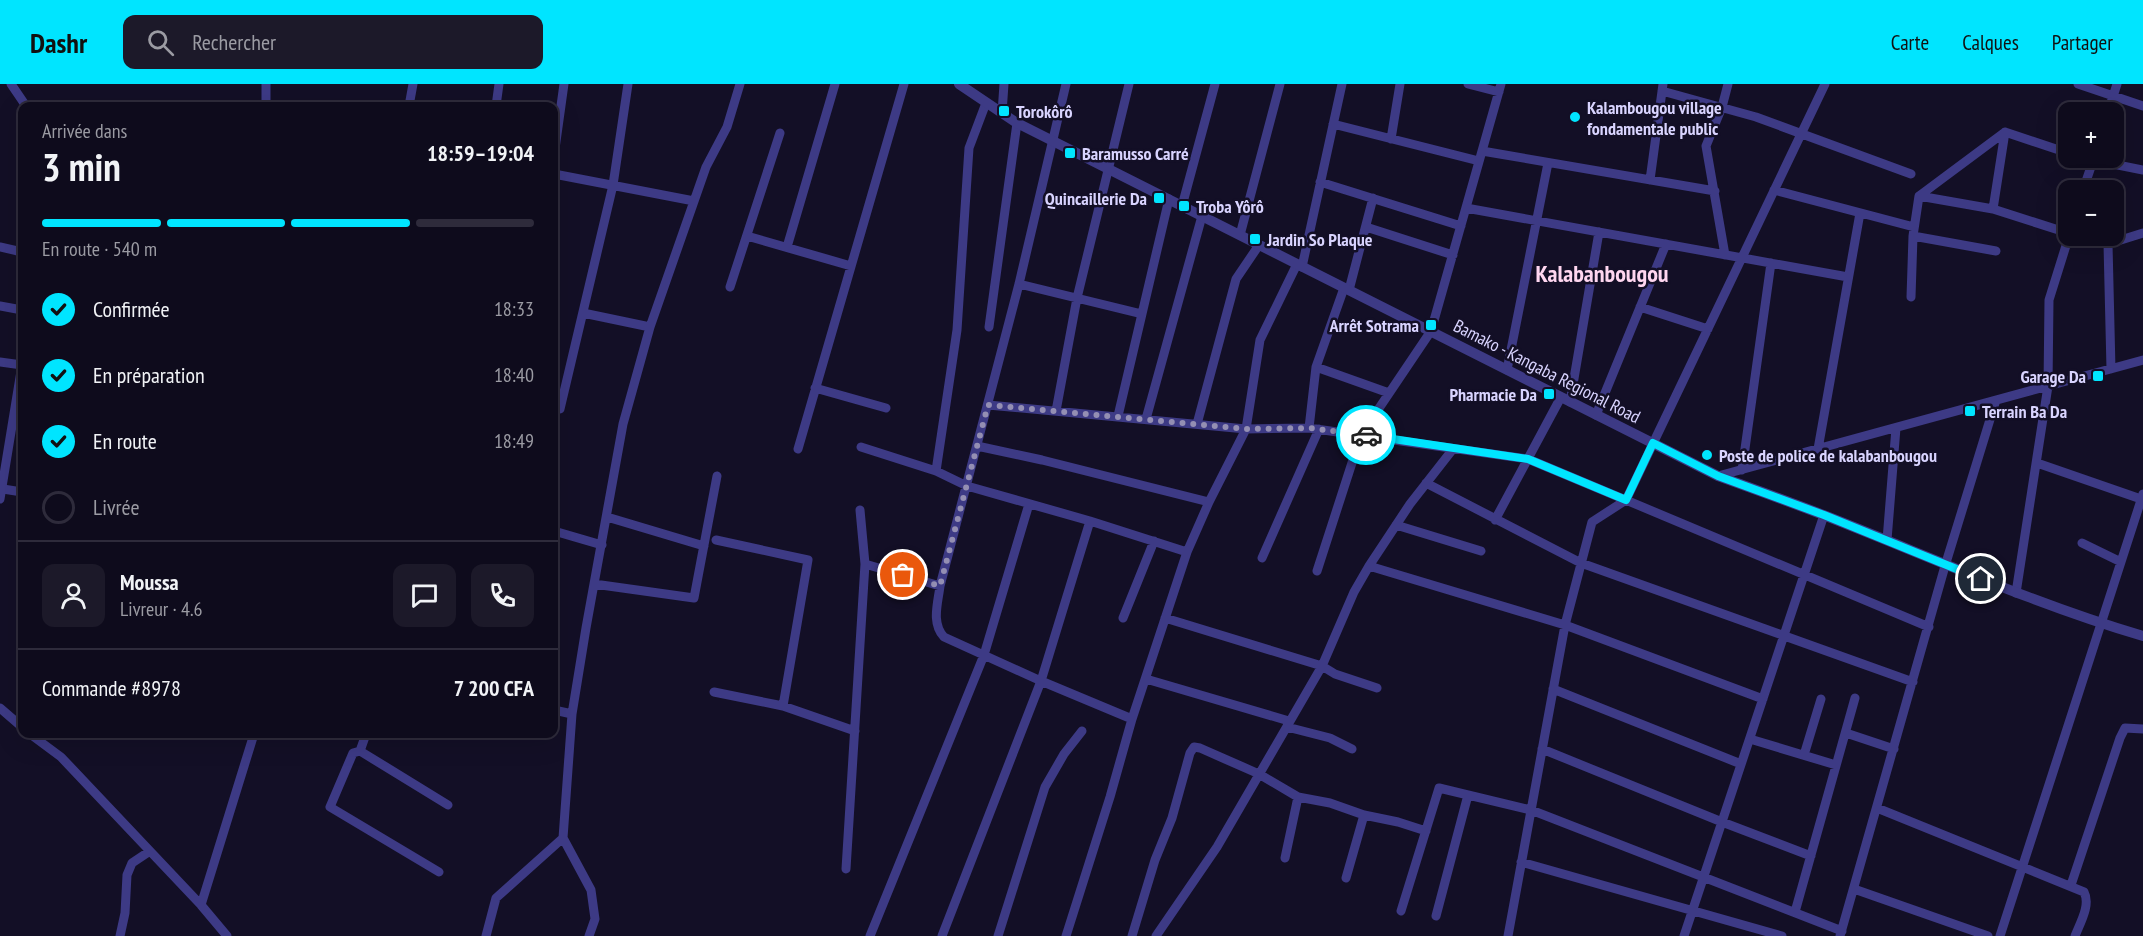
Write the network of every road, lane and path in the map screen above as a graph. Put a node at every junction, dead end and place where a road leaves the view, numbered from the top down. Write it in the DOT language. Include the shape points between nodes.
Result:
graph roads {
  1 [pos="11,84"];
  2 [pos="266,84"];
  3 [pos="413,84"];
  4 [pos="499,84"];
  5 [pos="564,84"];
  6 [pos="628,84"];
  7 [pos="740,84"];
  8 [pos="835,84"];
  9 [pos="904,84"];
  10 [pos="959,84"];
  11 [pos="1004,84"];
  12 [pos="1066,84"];
  13 [pos="1129,84"];
  14 [pos="1215,84"];
  15 [pos="1280,84"];
  16 [pos="1342,84"];
  17 [pos="1400,84"];
  18 [pos="1468,84"];
  19 [pos="1728,84"];
  20 [pos="1825,84"];
  21 [pos="2078,84"];
  22 [pos="2117,84"];
  23 [pos="1663,87"];
  24 [pos="1500,88"];
  25 [pos="2113,96"];
  26 [pos="23,102"];
  27 [pos="266,102"];
  28 [pos="410,102"];
  29 [pos="497,102"];
  30 [pos="2111,102"];
  31 [pos="986,103"];
  32 [pos="2143,106"];
  33 [pos="1722,107"];
  34 [pos="1002,113"];
  35 [pos="1017,123"];
  36 [pos="1333,124"];
  37 [pos="558,127"];
  38 [pos="2005,132"];
  39 [pos="780,133"];
  40 [pos="1802,133"];
  41 [pos="1391,139"];
  42 [pos="1053,141"];
  43 [pos="2058,150"];
  44 [pos="1480,156"];
  45 [pos="1548,162"];
  46 [pos="2124,166"];
  47 [pos="1110,169"];
  48 [pos="2143,170"];
  49 [pos="1911,174"];
  50 [pos="558,175"];
  51 [pos="1650,180"];
  52 [pos="1320,182"];
  53 [pos="613,185"];
  54 [pos="1774,190"];
  55 [pos="1714,191"];
  56 [pos="1919,196"];
  57 [pos="1373,198"];
  58 [pos="1168,199"];
  59 [pos="694,201"];
  60 [pos="1182,206"];
  61 [pos="1466,208"];
  62 [pos="1993,209"];
  63 [pos="1860,213"];
  64 [pos="1202,216"];
  65 [pos="1536,221"];
  66 [pos="1461,226"];
  67 [pos="1366,227"];
  68 [pos="2058,230"];
  69 [pos="1599,232"];
  70 [pos="1913,232"];
  71 [pos="2143,233"];
  72 [pos="1240,235"];
  73 [pos="747,236"];
  74 [pos="2124,239"];
  75 [pos="1666,244"];
  76 [pos="1259,245"];
  77 [pos="2065,246"];
  78 [pos="2108,246"];
  79 [pos="0,247"];
  80 [pos="787,248"];
  81 [pos="18,251"];
  82 [pos="1996,251"];
  83 [pos="1452,255"];
  84 [pos="1725,255"];
  85 [pos="1742,258"];
  86 [pos="1772,264"];
  87 [pos="1300,265"];
  88 [pos="851,266"];
  89 [pos="1848,277"];
  90 [pos="1019,284"];
  91 [pos="730,287"];
  92 [pos="1347,289"];
  93 [pos="1911,297"];
  94 [pos="1077,298"];
  95 [pos="0,306"];
  96 [pos="1640,307"];
  97 [pos="18,309"];
  98 [pos="583,313"];
  99 [pos="1143,314"];
  100 [pos="650,327"];
  101 [pos="989,327"];
  102 [pos="1708,329"];
  103 [pos="1431,332"];
  104 [pos="2143,360"];
  105 [pos="0,362"];
  106 [pos="18,364"];
  107 [pos="1316,368"];
  108 [pos="2110,369"];
  109 [pos="1507,370"];
  110 [pos="2048,386"];
  111 [pos="815,388"];
  112 [pos="18,390"];
  113 [pos="1389,393"];
  114 [pos="1565,399"];
  115 [pos="1996,400"];
  116 [pos="988,405"];
  117 [pos="558,408"];
  118 [pos="886,408"];
  119 [pos="1056,411"];
  120 [pos="1596,415"];
  121 [pos="1118,416"];
  122 [pos="1146,419"];
  123 [pos="1197,424"];
  124 [pos="1896,428"];
  125 [pos="1246,429"];
  126 [pos="1314,429"];
  127 [pos="1361,435"];
  128 [pos="1653,443"];
  129 [pos="977,446"];
  130 [pos="861,447"];
  131 [pos="798,448"];
  132 [pos="1453,449"];
  133 [pos="1818,449"];
  134 [pos="1528,459"];
  135 [pos="2037,463"];
  136 [pos="1742,470"];
  137 [pos="936,471"];
  138 [pos="717,476"];
  139 [pos="1718,476"];
  140 [pos="1426,483"];
  141 [pos="967,486"];
  142 [pos="18,492"];
  143 [pos="1,494"];
  144 [pos="2142,496"];
  145 [pos="1626,500"];
  146 [pos="1209,502"];
  147 [pos="1029,504"];
  148 [pos="860,510"];
  149 [pos="1824,515"];
  150 [pos="607,517"];
  151 [pos="1495,519"];
  152 [pos="1090,521"];
  153 [pos="1396,525"];
  154 [pos="558,532"];
  155 [pos="716,540"];
  156 [pos="1887,540"];
  157 [pos="1154,541"];
  158 [pos="2082,543"];
  159 [pos="602,545"];
  160 [pos="704,546"];
  161 [pos="1481,551"];
  162 [pos="1187,552"];
  163 [pos="1262,558"];
  164 [pos="2121,562"];
  165 [pos="1581,563"];
  166 [pos="865,564"];
  167 [pos="1369,566"];
  168 [pos="1945,566"];
  169 [pos="1317,571"];
  170 [pos="1804,574"];
  171 [pos="594,584"];
  172 [pos="940,586"];
  173 [pos="2016,593"];
  174 [pos="1123,618"];
  175 [pos="1165,618"];
  176 [pos="2102,624"];
  177 [pos="1565,625"];
  178 [pos="1929,627"];
  179 [pos="1784,636"];
  180 [pos="2143,636"];
  181 [pos="984,655"];
  182 [pos="1322,666"];
  183 [pos="1146,679"];
  184 [pos="1041,681"];
  185 [pos="1913,682"];
  186 [pos="1377,688"];
  187 [pos="1553,689"];
  188 [pos="714,692"];
  189 [pos="1855,698"];
  190 [pos="1763,699"];
  191 [pos="1821,699"];
  192 [pos="783,706"];
  193 [pos="0,708"];
  194 [pos="558,711"];
  195 [pos="572,714"];
  196 [pos="1131,719"];
  197 [pos="18,724"];
  198 [pos="1288,724"];
  199 [pos="2143,729"];
  200 [pos="855,731"];
  201 [pos="1082,731"];
  202 [pos="1845,733"];
  203 [pos="35,738"];
  204 [pos="253,738"];
  205 [pos="365,738"];
  206 [pos="1750,739"];
  207 [pos="1352,748"];
  208 [pos="1894,748"];
  209 [pos="1542,749"];
  210 [pos="360,751"];
  211 [pos="1804,755"];
  212 [pos="1741,764"];
  213 [pos="1836,765"];
  214 [pos="1259,774"];
  215 [pos="1468,795"];
  216 [pos="1298,797"];
  217 [pos="448,805"];
  218 [pos="1877,808"];
  219 [pos="1531,810"];
  220 [pos="1364,815"];
  221 [pos="1722,822"];
  222 [pos="1426,831"];
  223 [pos="563,838"];
  224 [pos="150,851"];
  225 [pos="1811,856"];
  226 [pos="1286,858"];
  227 [pos="1521,862"];
  228 [pos="2022,867"];
  229 [pos="846,869"];
  230 [pos="439,872"];
  231 [pos="1704,877"];
  232 [pos="1346,878"];
  233 [pos="2071,885"];
  234 [pos="1854,889"];
  235 [pos="201,905"];
  236 [pos="1692,910"];
  237 [pos="1401,911"];
  238 [pos="1795,912"];
  239 [pos="1436,916"];
  240 [pos="1841,933"];
  241 [pos="120,936"];
  242 [pos="227,936"];
  243 [pos="486,936"];
  244 [pos="589,936"];
  245 [pos="870,936"];
  246 [pos="942,936"];
  247 [pos="998,936"];
  248 [pos="1066,936"];
  249 [pos="1132,936"];
  250 [pos="1156,936"];
  251 [pos="1508,936"];
  252 [pos="1684,936"];
  253 [pos="1782,936"];
  254 [pos="1988,936"];
  255 [pos="2000,936"];
  256 [pos="2075,936"];
  1 -- 26 [label="street"];
  2 -- 27 [label="street"];
  3 -- 28 [label="street"];
  4 -- 29 [label="street"];
  5 -- 37 [label="street"];
  6 -- 53 [label="street"];
  7 -- 59 [label="street" via="727,127"];
  8 -- 80 [label="street"];
  9 -- 88 [label="street"];
  10 -- 31 [label="street, Bamako - Kangaba Regional Road"];
  11 -- 34 [label="street"];
  12 -- 42 [label="street"];
  13 -- 47 [label="street"];
  14 -- 60 [label="street"];
  15 -- 72 [label="street"];
  16 -- 36 [label="street"];
  17 -- 41 [label="street"];
  18 -- 24 [label="street"];
  19 -- 33 [label="street"];
  20 -- 40 [label="street"];
  21 -- 25 [label="street"];
  22 -- 25 [label="street"];
  23 -- 33 [label="street"];
  23 -- 51 [label="street"];
  24 -- 44 [label="street"];
  25 -- 30 [label="street"];
  25 -- 32 [label="street"];
  31 -- 34 [label="street, Bamako - Kangaba Regional Road"];
  31 -- 137 [label="street" via="969,148 957,330"];
  33 -- 40 [label="street"];
  33 -- 55 [label="street" via="1706,146"];
  34 -- 35 [label="street, Bamako - Kangaba Regional Road"];
  35 -- 42 [label="street, Bamako - Kangaba Regional Road"];
  35 -- 101 [label="street"];
  36 -- 41 [label="street"];
  36 -- 52 [label="street"];
  38 -- 43 [label="street"];
  38 -- 56 [label="street"];
  38 -- 62 [label="street"];
  39 -- 73 [label="street"];
  40 -- 49 [label="street"];
  40 -- 54 [label="street"];
  41 -- 44 [label="street"];
  42 -- 47 [label="street, Bamako - Kangaba Regional Road"];
  42 -- 90 [label="street"];
  44 -- 45 [label="street"];
  44 -- 61 [label="street"];
  45 -- 51 [label="street"];
  45 -- 65 [label="street"];
  46 -- 48 [label="street"];
  47 -- 58 [label="street, Bamako - Kangaba Regional Road"];
  47 -- 94 [label="street"];
  50 -- 53 [label="street"];
  51 -- 55 [label="street"];
  52 -- 57 [label="street"];
  52 -- 87 [label="street"];
  53 -- 59 [label="street"];
  53 -- 98 [label="street"];
  54 -- 63 [label="street"];
  54 -- 85 [label="street"];
  55 -- 84 [label="street"];
  56 -- 62 [label="street"];
  56 -- 70 [label="street"];
  57 -- 66 [label="street"];
  57 -- 67 [label="street"];
  58 -- 60 [label="street, Bamako - Kangaba Regional Road"];
  58 -- 99 [label="street"];
  59 -- 100 [label="street"];
  60 -- 64 [label="street, Bamako - Kangaba Regional Road"];
  61 -- 65 [label="street"];
  61 -- 66 [label="street"];
  62 -- 68 [label="street"];
  63 -- 70 [label="street"];
  63 -- 89 [label="street"];
  64 -- 72 [label="street, Bamako - Kangaba Regional Road"];
  64 -- 122 [label="street"];
  65 -- 69 [label="street"];
  65 -- 109 [label="street"];
  66 -- 83 [label="street"];
  67 -- 83 [label="street"];
  67 -- 92 [label="street"];
  69 -- 75 [label="street"];
  69 -- 114 [label="street"];
  70 -- 82 [label="street"];
  70 -- 93 [label="street"];
  71 -- 74 [label="street"];
  72 -- 76 [label="street, Bamako - Kangaba Regional Road"];
  73 -- 80 [label="street"];
  73 -- 91 [label="street"];
  75 -- 84 [label="street"];
  75 -- 96 [label="street"];
  76 -- 87 [label="street, Bamako - Kangaba Regional Road"];
  76 -- 123 [label="street" via="1236,279"];
  77 -- 110 [label="street" via="2049,300"];
  78 -- 108 [label="street"];
  79 -- 81 [label="street"];
  80 -- 88 [label="street"];
  83 -- 103 [label="street"];
  84 -- 85 [label="street"];
  85 -- 86 [label="street"];
  85 -- 102 [label="street"];
  86 -- 89 [label="street"];
  86 -- 136 [label="street"];
  87 -- 92 [label="street, Bamako - Kangaba Regional Road"];
  87 -- 125 [label="street" via="1260,340"];
  88 -- 111 [label="street"];
  89 -- 133 [label="street"];
  90 -- 94 [label="street"];
  90 -- 116 [label="street"];
  92 -- 103 [label="street, Bamako - Kangaba Regional Road"];
  92 -- 107 [label="street"];
  94 -- 99 [label="street"];
  94 -- 119 [label="street"];
  95 -- 97 [label="street"];
  96 -- 102 [label="street"];
  96 -- 120 [label="street"];
  98 -- 100 [label="street"];
  98 -- 117 [label="street"];
  99 -- 121 [label="street"];
  100 -- 150 [label="street" via="623,424"];
  102 -- 128 [label="street"];
  103 -- 109 [label="street, Bamako - Kangaba Regional Road"];
  103 -- 113 [label="street"];
  104 -- 108 [label="street"];
  105 -- 106 [label="street"];
  107 -- 113 [label="street"];
  107 -- 126 [label="street"];
  108 -- 110 [label="street"];
  109 -- 114 [label="street, Bamako - Kangaba Regional Road"];
  110 -- 115 [label="street"];
  110 -- 135 [label="street"];
  111 -- 118 [label="street"];
  111 -- 131 [label="street"];
  112 -- 143 [label="street"];
  113 -- 127 [label="street"];
  114 -- 120 [label="street, Bamako - Kangaba Regional Road"];
  114 -- 134 [label="street"];
  115 -- 124 [label="street"];
  115 -- 168 [label="street"];
  116 -- 119 [label="street"];
  116 -- 129 [label="street"];
  119 -- 121 [label="street"];
  120 -- 128 [label="street, Bamako - Kangaba Regional Road"];
  121 -- 122 [label="street"];
  122 -- 123 [label="street"];
  123 -- 125 [label="street"];
  124 -- 133 [label="street"];
  124 -- 156 [label="street"];
  125 -- 126 [label="street"];
  125 -- 146 [label="street"];
  126 -- 127 [label="street"];
  126 -- 163 [label="street"];
  127 -- 132 [label="street"];
  127 -- 169 [label="street"];
  128 -- 139 [label="street, Bamako - Kangaba Regional Road"];
  128 -- 145 [label="street"];
  129 -- 141 [label="street"];
  129 -- 146 [label="street"];
  130 -- 137 [label="street"];
  132 -- 134 [label="street"];
  132 -- 140 [label="street"];
  133 -- 136 [label="street"];
  134 -- 145 [label="street"];
  134 -- 151 [label="street"];
  135 -- 144 [label="street"];
  135 -- 173 [label="street"];
  136 -- 139 [label="street"];
  137 -- 141 [label="street"];
  138 -- 160 [label="street"];
  139 -- 149 [label="street, Bamako - Kangaba Regional Road"];
  140 -- 151 [label="street"];
  140 -- 153 [label="street"];
  141 -- 147 [label="street"];
  141 -- 172 [label="street"];
  142 -- 143 [label="street"];
  144 -- 164 [label="street"];
  145 -- 165 [label="street" via="1592,522"];
  145 -- 170 [label="street"];
  146 -- 162 [label="street"];
  147 -- 152 [label="street"];
  147 -- 181 [label="street"];
  148 -- 166 [label="street"];
  149 -- 156 [label="street, Bamako - Kangaba Regional Road"];
  149 -- 170 [label="street"];
  150 -- 159 [label="street"];
  150 -- 160 [label="street"];
  151 -- 165 [label="street"];
  152 -- 157 [label="street"];
  152 -- 184 [label="street"];
  153 -- 161 [label="street"];
  153 -- 167 [label="street"];
  154 -- 159 [label="street"];
  155 -- 192 [label="street" via="808,560"];
  156 -- 168 [label="street, Bamako - Kangaba Regional Road"];
  157 -- 162 [label="street"];
  157 -- 174 [label="street"];
  158 -- 164 [label="street"];
  159 -- 171 [label="street"];
  160 -- 171 [label="street" via="693,598"];
  162 -- 175 [label="street"];
  164 -- 176 [label="street"];
  165 -- 177 [label="street"];
  165 -- 179 [label="street"];
  166 -- 172 [label="street"];
  166 -- 200 [label="street"];
  167 -- 177 [label="street"];
  167 -- 182 [label="street"];
  168 -- 173 [label="street, Bamako - Kangaba Regional Road"];
  168 -- 178 [label="street"];
  170 -- 178 [label="street"];
  170 -- 179 [label="street"];
  171 -- 195 [label="street"];
  172 -- 181 [label="street" via="938,630"];
  173 -- 176 [label="street, Bamako - Kangaba Regional Road"];
  175 -- 182 [label="street"];
  175 -- 183 [label="street"];
  176 -- 180 [label="street, Bamako - Kangaba Regional Road"];
  176 -- 228 [label="street"];
  177 -- 187 [label="street"];
  177 -- 190 [label="street"];
  178 -- 185 [label="street"];
  179 -- 185 [label="street"];
  179 -- 190 [label="street"];
  181 -- 184 [label="street"];
  181 -- 245 [label="street"];
  182 -- 186 [label="street"];
  182 -- 198 [label="street"];
  183 -- 196 [label="street"];
  183 -- 198 [label="street"];
  184 -- 196 [label="street"];
  184 -- 246 [label="street"];
  185 -- 208 [label="street"];
  187 -- 209 [label="street"];
  187 -- 212 [label="street"];
  188 -- 192 [label="street"];
  189 -- 202 [label="street"];
  190 -- 206 [label="street"];
  191 -- 211 [label="street"];
  192 -- 200 [label="street"];
  193 -- 197 [label="street"];
  194 -- 195 [label="street"];
  195 -- 223 [label="street"];
  196 -- 248 [label="street"];
  198 -- 207 [label="street"];
  198 -- 214 [label="street"];
  199 -- 233 [label="street" via="2126,728 2120,738"];
  200 -- 229 [label="street"];
  201 -- 247 [label="street" via="1045,787"];
  202 -- 208 [label="street"];
  202 -- 213 [label="street"];
  203 -- 224 [label="street" via="61,757"];
  204 -- 235 [label="street"];
  205 -- 210 [label="street"];
  206 -- 211 [label="street"];
  206 -- 212 [label="street"];
  208 -- 218 [label="street"];
  209 -- 219 [label="street"];
  209 -- 221 [label="street"];
  210 -- 217 [label="street"];
  210 -- 230 [label="street" via="353,753 330,807"];
  211 -- 213 [label="street"];
  212 -- 221 [label="street"];
  213 -- 225 [label="street"];
  214 -- 216 [label="street"];
  214 -- 249 [label="street" via="1194,747"];
  214 -- 250 [label="street" via="1217,847"];
  215 -- 219 [label="street"];
  215 -- 222 [label="street" via="1439,788"];
  215 -- 239 [label="street"];
  216 -- 220 [label="street"];
  216 -- 226 [label="street"];
  218 -- 228 [label="street"];
  218 -- 234 [label="street"];
  219 -- 227 [label="street"];
  219 -- 231 [label="street"];
  220 -- 222 [label="street"];
  220 -- 232 [label="street"];
  221 -- 225 [label="street"];
  221 -- 231 [label="street"];
  222 -- 237 [label="street"];
  223 -- 243 [label="street" via="496,898"];
  223 -- 244 [label="street" via="591,890 595,919"];
  224 -- 235 [label="street"];
  224 -- 241 [label="street" via="132,862 127,875"];
  225 -- 238 [label="street"];
  227 -- 236 [label="street"];
  227 -- 251 [label="street"];
  228 -- 233 [label="street"];
  228 -- 255 [label="street"];
  231 -- 236 [label="street"];
  231 -- 238 [label="street"];
  233 -- 256 [label="street" via="2087,897"];
  234 -- 240 [label="street"];
  234 -- 254 [label="street"];
  235 -- 242 [label="street"];
  236 -- 252 [label="street"];
  236 -- 253 [label="street"];
  238 -- 240 [label="street"];
}
